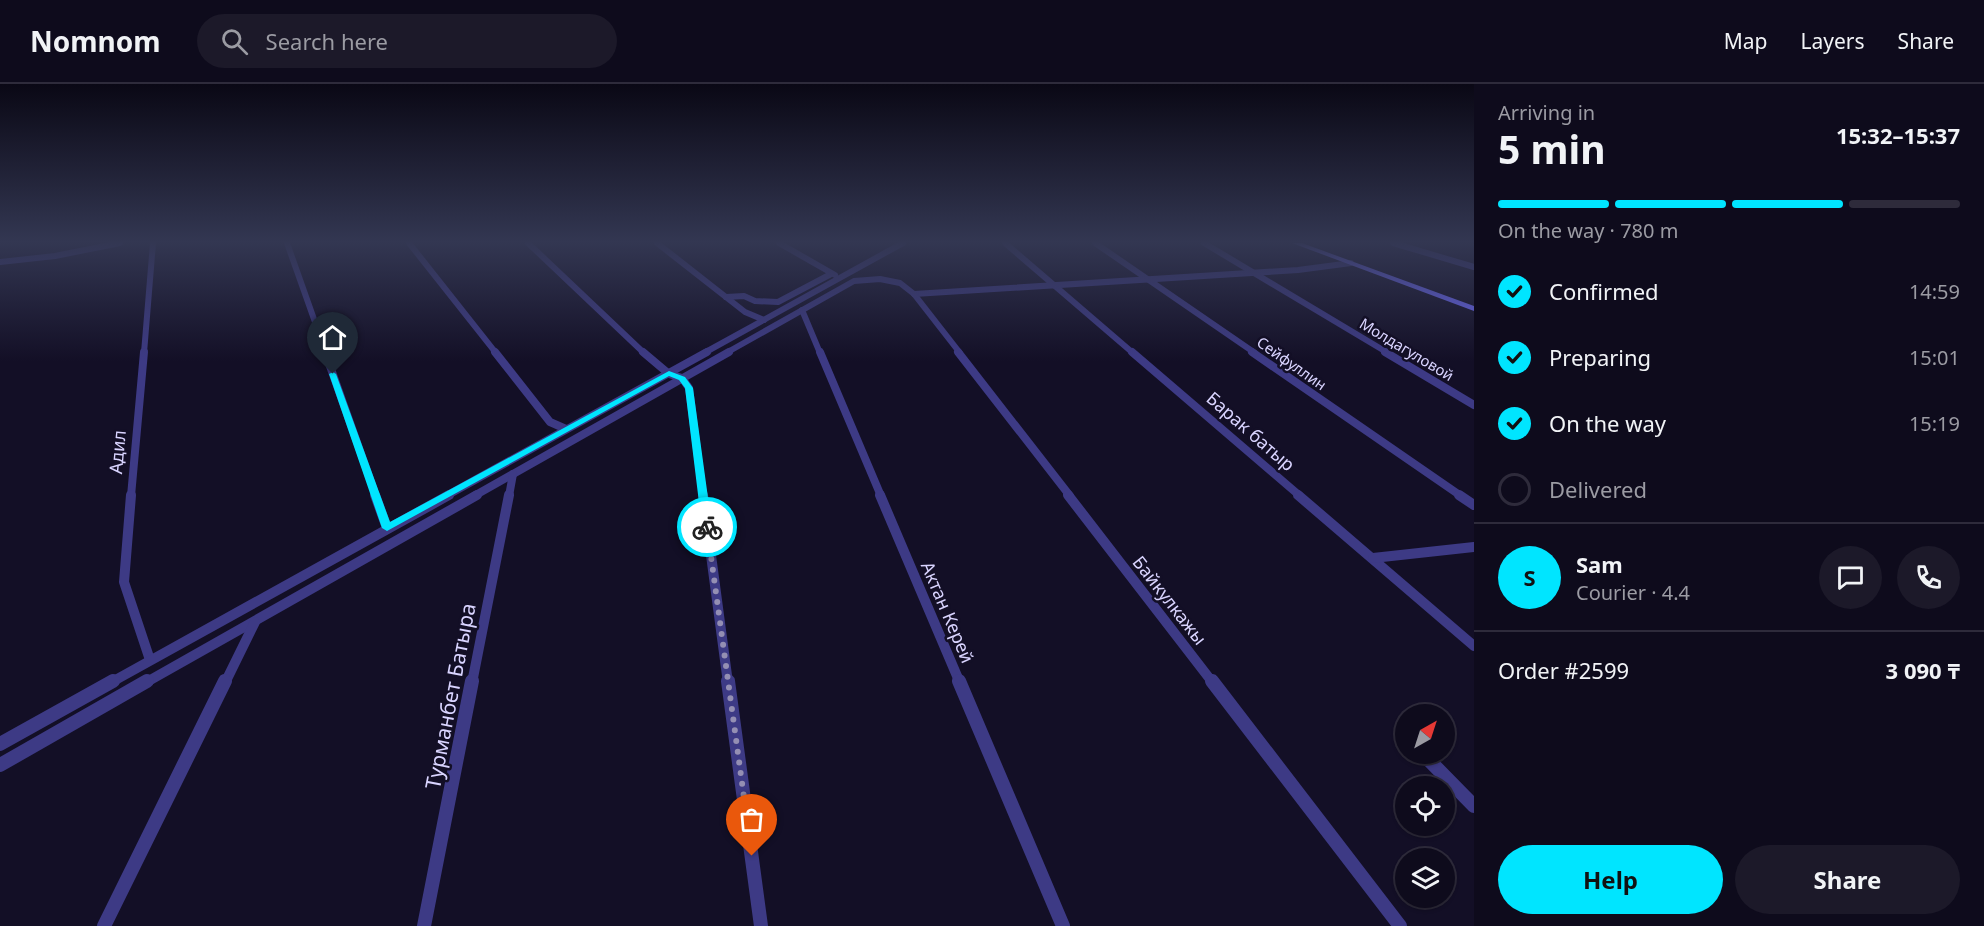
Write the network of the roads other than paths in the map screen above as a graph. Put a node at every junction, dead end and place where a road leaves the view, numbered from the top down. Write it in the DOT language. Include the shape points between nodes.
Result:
graph roads {
  1 [pos="150,282"];
  2 [pos="301,282"];
  3 [pos="440,282"];
  4 [pos="569,282"];
  5 [pos="707,282"];
  6 [pos="822,282"];
  7 [pos="826,282"];
  8 [pos="852,282"];
  9 [pos="902,282"];
  10 [pos="1086,282"];
  11 [pos="1151,282"];
  12 [pos="1269,282"];
  13 [pos="1403,282"];
  14 [pos="1055,284"];
  15 [pos="914,294"];
  16 [pos="726,297"];
  17 [pos="1474,309"];
  18 [pos="802,310"];
  19 [pos="764,320"];
  20 [pos="669,374"];
  21 [pos="682,378"];
  22 [pos="1474,405"];
  23 [pos="566,429"];
  24 [pos="513,474"];
  25 [pos="1474,505"];
  26 [pos="387,528"];
  27 [pos="1474,547"];
  28 [pos="1373,558"];
  29 [pos="255,621"];
  30 [pos="1474,646"];
  31 [pos="150,660"];
  32 [pos="0,744"];
  33 [pos="1433,764"];
  34 [pos="0,765"];
  35 [pos="1474,806"];
  36 [pos="104,926"];
  37 [pos="424,926"];
  38 [pos="761,926"];
  39 [pos="1063,926"];
  40 [pos="1400,926"];
  1 -- 31 [label="street, Адил" via="124,582"];
  2 -- 26 [label="street"];
  3 -- 23 [label="street" via="550,422"];
  4 -- 20 [label="street"];
  5 -- 16 [label="street"];
  6 -- 16 [label="street" via="778,302"];
  7 -- 19 [label="street"];
  8 -- 18 [label="street"];
  9 -- 15 [label="street"];
  10 -- 14 [label="street"];
  11 -- 25 [label="street, Сейфуллин"];
  12 -- 22 [label="street, Молдагуловой"];
  13 -- 17 [label="street"];
  14 -- 15 [label="street"];
  14 -- 28 [label="street, Барак батыр"];
  15 -- 40 [label="street, Байкулкажы"];
  16 -- 19 [label="street"];
  18 -- 21 [label="street"];
  18 -- 39 [label="street, Актан Керей"];
  19 -- 20 [label="street"];
  20 -- 21 [label="street"];
  20 -- 23 [label="street"];
  21 -- 24 [label="street"];
  21 -- 38 [label="street" via="689,388"];
  23 -- 26 [label="street"];
  24 -- 29 [label="street"];
  24 -- 37 [label="street, Турманбет Батыра"];
  26 -- 31 [label="street"];
  27 -- 28 [label="street"];
  28 -- 30 [label="street, Барак батыр"];
  29 -- 34 [label="street"];
  29 -- 36 [label="street"];
  31 -- 32 [label="street"];
  33 -- 35 [label="street"];
}
